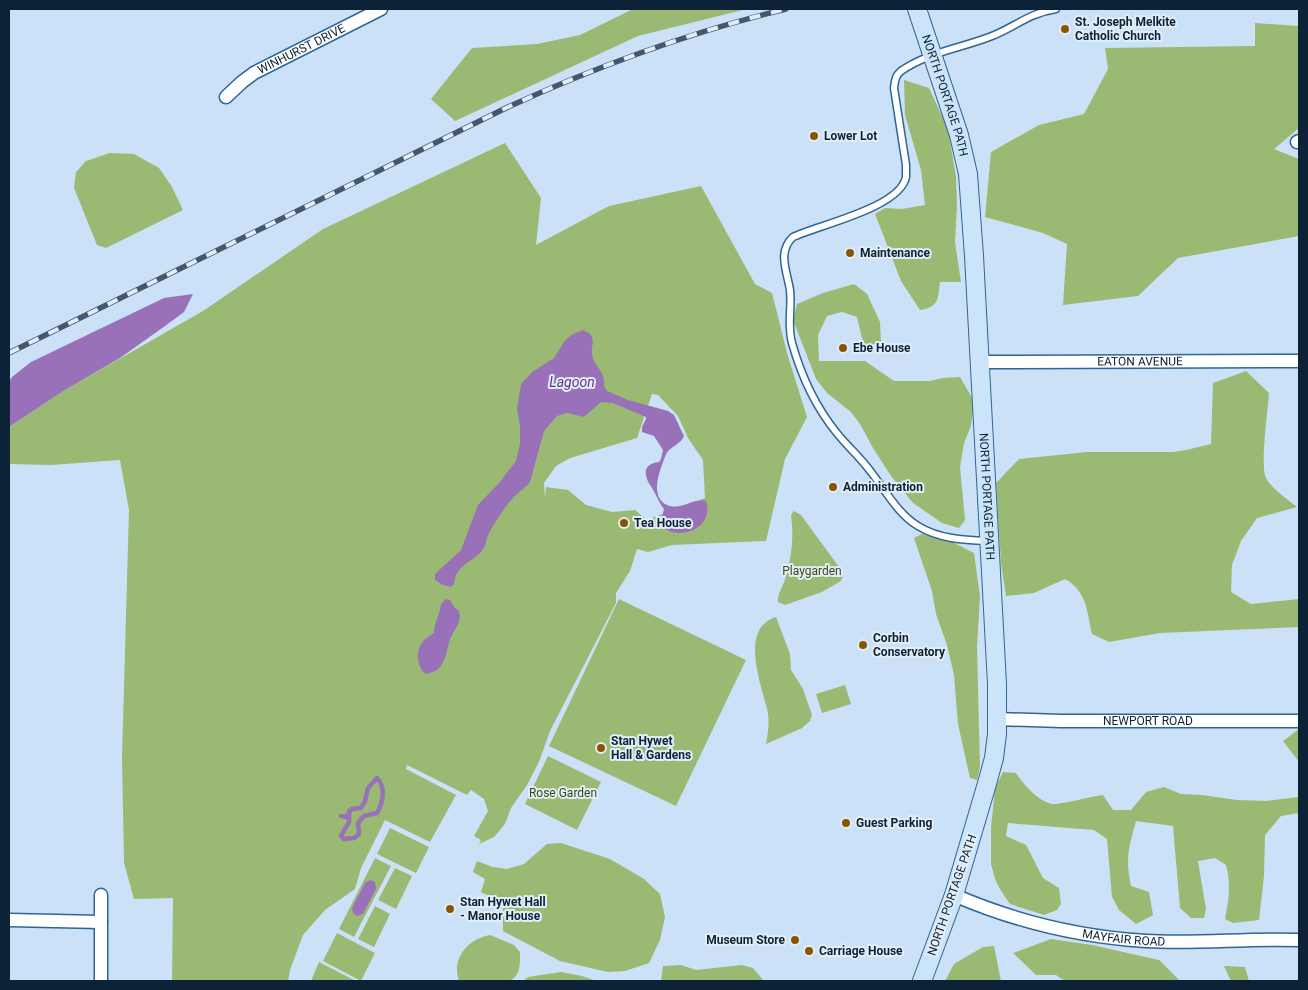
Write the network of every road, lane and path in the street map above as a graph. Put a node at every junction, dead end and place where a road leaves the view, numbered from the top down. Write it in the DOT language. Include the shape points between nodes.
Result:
graph roads {
  1 [pos="381,9"];
  2 [pos="917,9"];
  3 [pos="1056,9"];
  4 [pos="934,56"];
  5 [pos="226,97"];
  6 [pos="1299,361"];
  7 [pos="980,362"];
  8 [pos="990,540"];
  9 [pos="998,719"];
  10 [pos="1299,721"];
  11 [pos="101,895"];
  12 [pos="954,895"];
  13 [pos="9,920"];
  14 [pos="101,922"];
  15 [pos="1299,940"];
  16 [pos="101,981"];
  17 [pos="922,981"];
  1 -- 5 [label="street, WINHURST DRIVE" via="260,69"];
  2 -- 4 [label="main road, NORTH PORTAGE PATH"];
  3 -- 4 [label="lane" via="1036,14 994,36"];
  4 -- 7 [label="main road, NORTH PORTAGE PATH" via="968,174"];
  4 -- 8 [label="lane" via="900,72 896,78 894,88 906,165 906,178 901,186 876,205 802,232 787,242 784,258 790,290 789,326 791,342 811,393 836,431 905,516 929,532 963,540"];
  6 -- 7 [label="street, EATON AVENUE"];
  7 -- 8 [label="main road, NORTH PORTAGE PATH"];
  8 -- 9 [label="main road, NORTH PORTAGE PATH"];
  9 -- 10 [label="street, NEWPORT ROAD"];
  9 -- 12 [label="main road, NORTH PORTAGE PATH" via="994,758"];
  11 -- 14 [label="street"];
  12 -- 15 [label="street, MAYFAIR ROAD" via="1020,920 1100,936 1146,941"];
  12 -- 17 [label="main road, NORTH PORTAGE PATH"];
  13 -- 14 [label="street"];
  14 -- 16 [label="street"];
}
